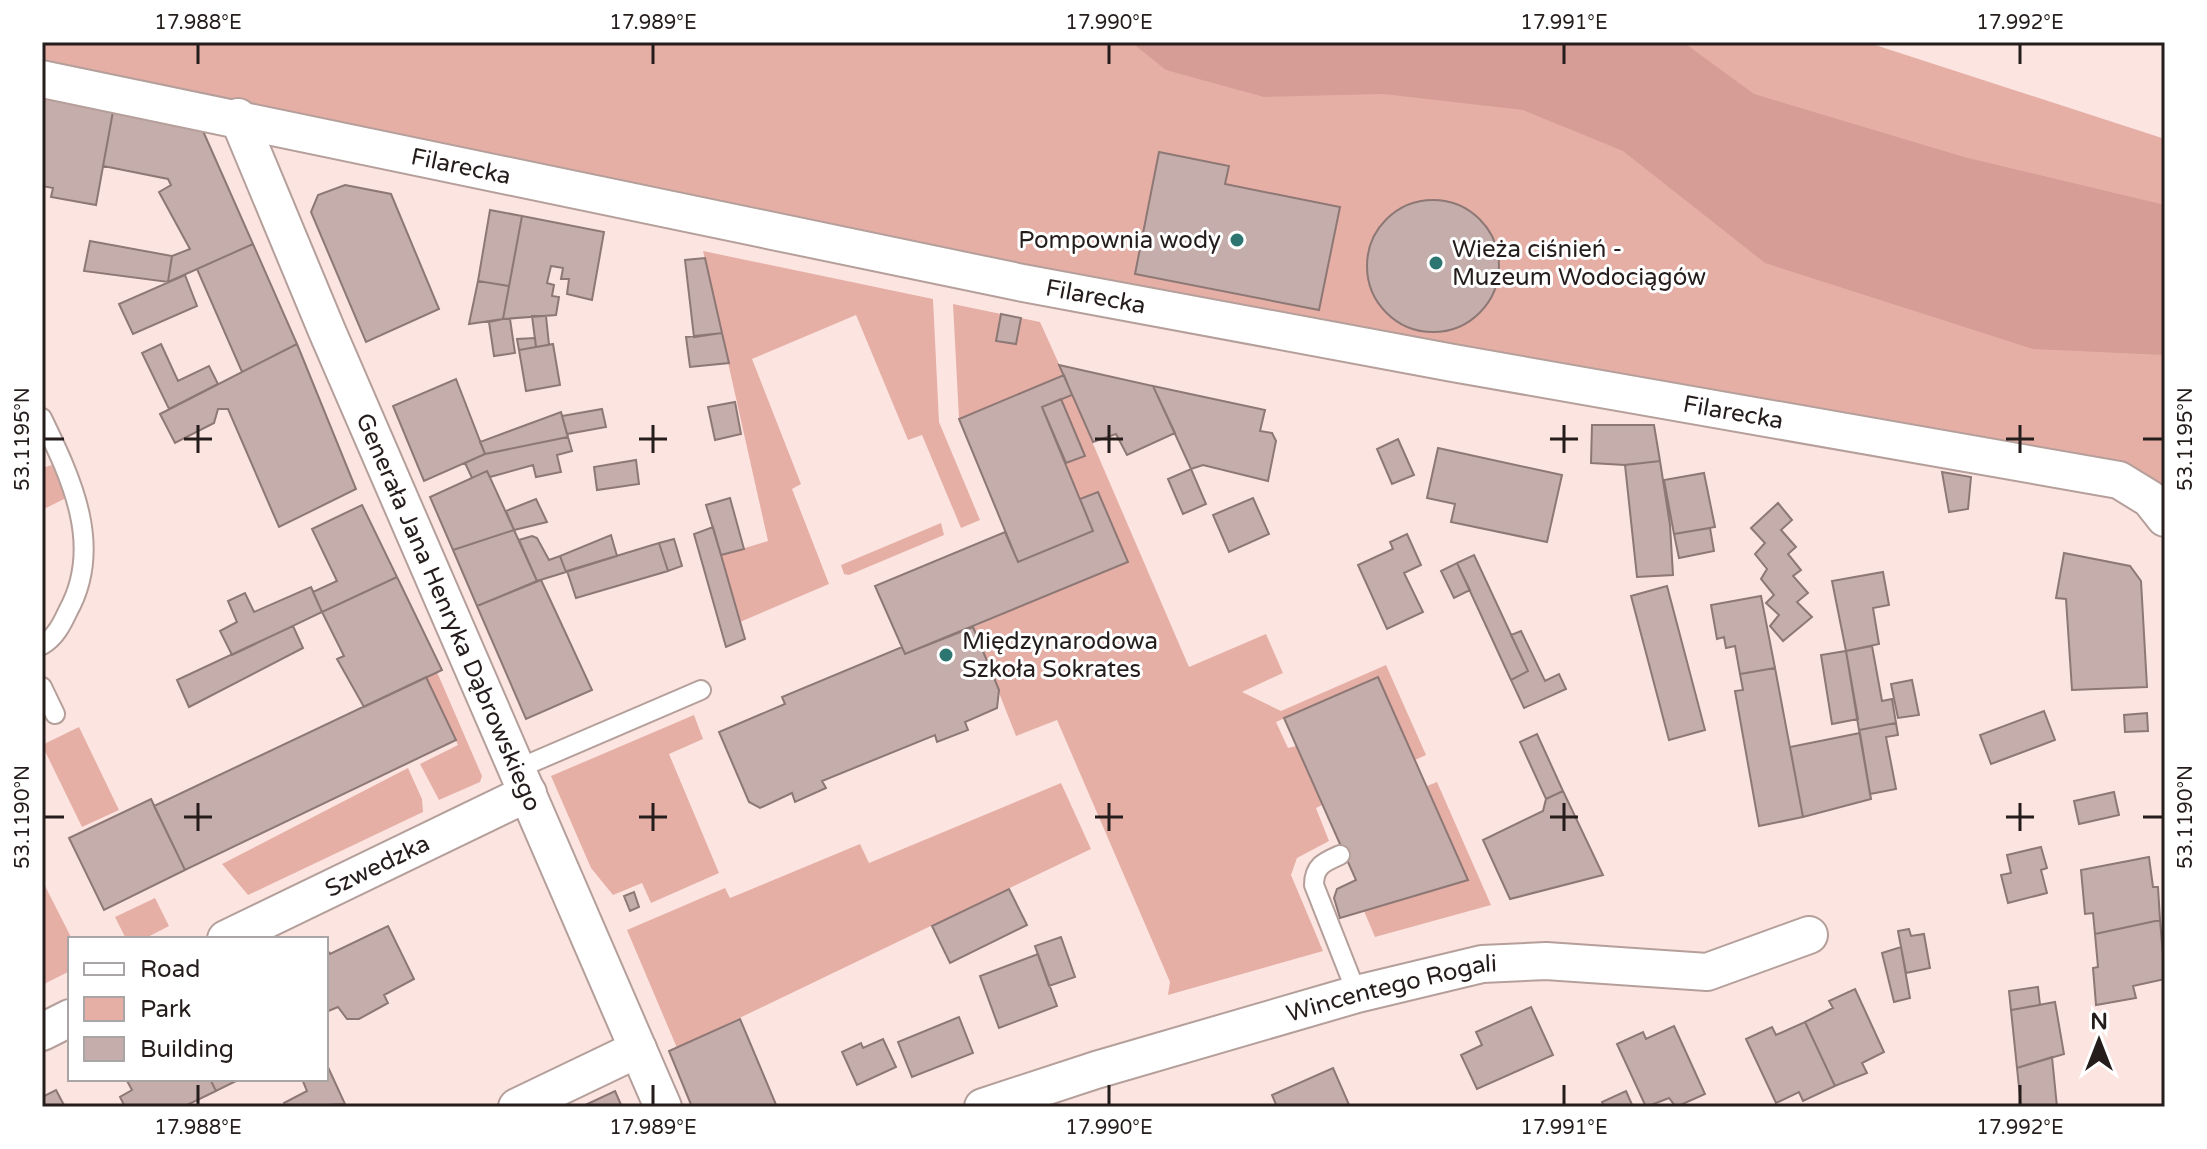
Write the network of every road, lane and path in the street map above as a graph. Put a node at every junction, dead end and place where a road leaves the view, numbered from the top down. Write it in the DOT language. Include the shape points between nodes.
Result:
graph roads {
  1 [pos="42,79"];
  2 [pos="238,117"];
  3 [pos="42,418"];
  4 [pos="2157,508"];
  5 [pos="42,645"];
  6 [pos="42,687"];
  7 [pos="701,690"];
  8 [pos="55,714"];
  9 [pos="523,781"];
  10 [pos="1340,855"];
  11 [pos="1809,935"];
  12 [pos="230,937"];
  13 [pos="1357,994"];
  14 [pos="68,1019"];
  15 [pos="42,1032"];
  16 [pos="638,1049"];
  17 [pos="517,1107"];
  18 [pos="663,1107"];
  19 [pos="983,1107"];
  1 -- 2 [label="street, Filarecka"];
  2 -- 4 [label="street, Filarecka" via="1018,282 2119,480"];
  2 -- 9 [label="street, Generała Jana Henryka Dąbrowskiego"];
  3 -- 5 [label="lane" via="77,497 84,549 77,596 60,627"];
  6 -- 8 [label="lane"];
  7 -- 9 [label="lane"];
  9 -- 12 [label="street, Szwedzka"];
  9 -- 16 [label="street, Generała Jana Henryka Dąbrowskiego"];
  10 -- 13 [label="lane" via="1322,863 1314,873 1314,885"];
  11 -- 13 [label="street, Wincentego Rogali" via="1707,972 1482,964"];
  13 -- 19 [label="street, Wincentego Rogali"];
  14 -- 15 [label="street"];
  16 -- 17 [label="street"];
  16 -- 18 [label="street, Generała Jana Henryka Dąbrowskiego"];
}
